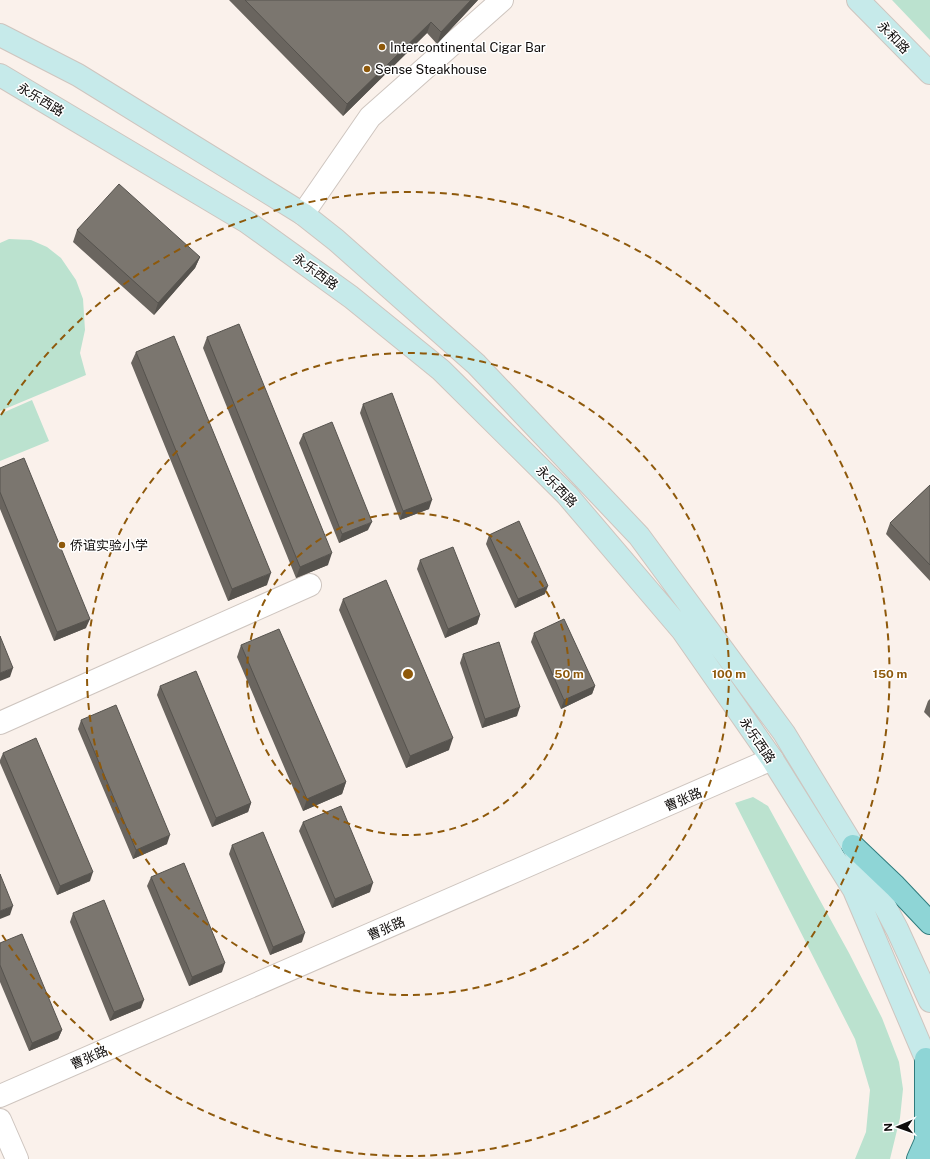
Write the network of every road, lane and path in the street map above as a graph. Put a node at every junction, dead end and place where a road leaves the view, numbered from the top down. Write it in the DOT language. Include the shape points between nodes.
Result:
graph roads {
  1 [pos="502,0"];
  2 [pos="858,0"];
  3 [pos="0,35"];
  4 [pos="930,73"];
  5 [pos="0,75"];
  6 [pos="304,214"];
  7 [pos="310,585"];
  8 [pos="0,723"];
  9 [pos="772,759"];
  10 [pos="853,846"];
  11 [pos="930,923"];
  12 [pos="930,1001"];
  13 [pos="928,1064"];
  14 [pos="0,1096"];
  15 [pos="0,1120"];
  16 [pos="17,1159"];
  17 [pos="918,1159"];
  1 -- 6 [label="street" via="370,118"];
  2 -- 4 [label="main road, 永和路"];
  3 -- 6 [label="main road, 永乐西路" via="78,76"];
  5 -- 9 [label="main road, 永乐西路" via="247,222 351,296 441,370 567,495 672,618"];
  6 -- 10 [label="main road, 永乐西路" via="476,364 639,536 784,733"];
  7 -- 8 [label="street"];
  9 -- 13 [label="main road, 永乐西路" via="854,890"];
  9 -- 14 [label="street, 曹张路"];
  10 -- 11 [label="main road"];
  10 -- 12 [label="main road, 永乐西路" via="897,929"];
  13 -- 17 [label="main road" via="926,1141"];
  15 -- 16 [label="street"];
}
